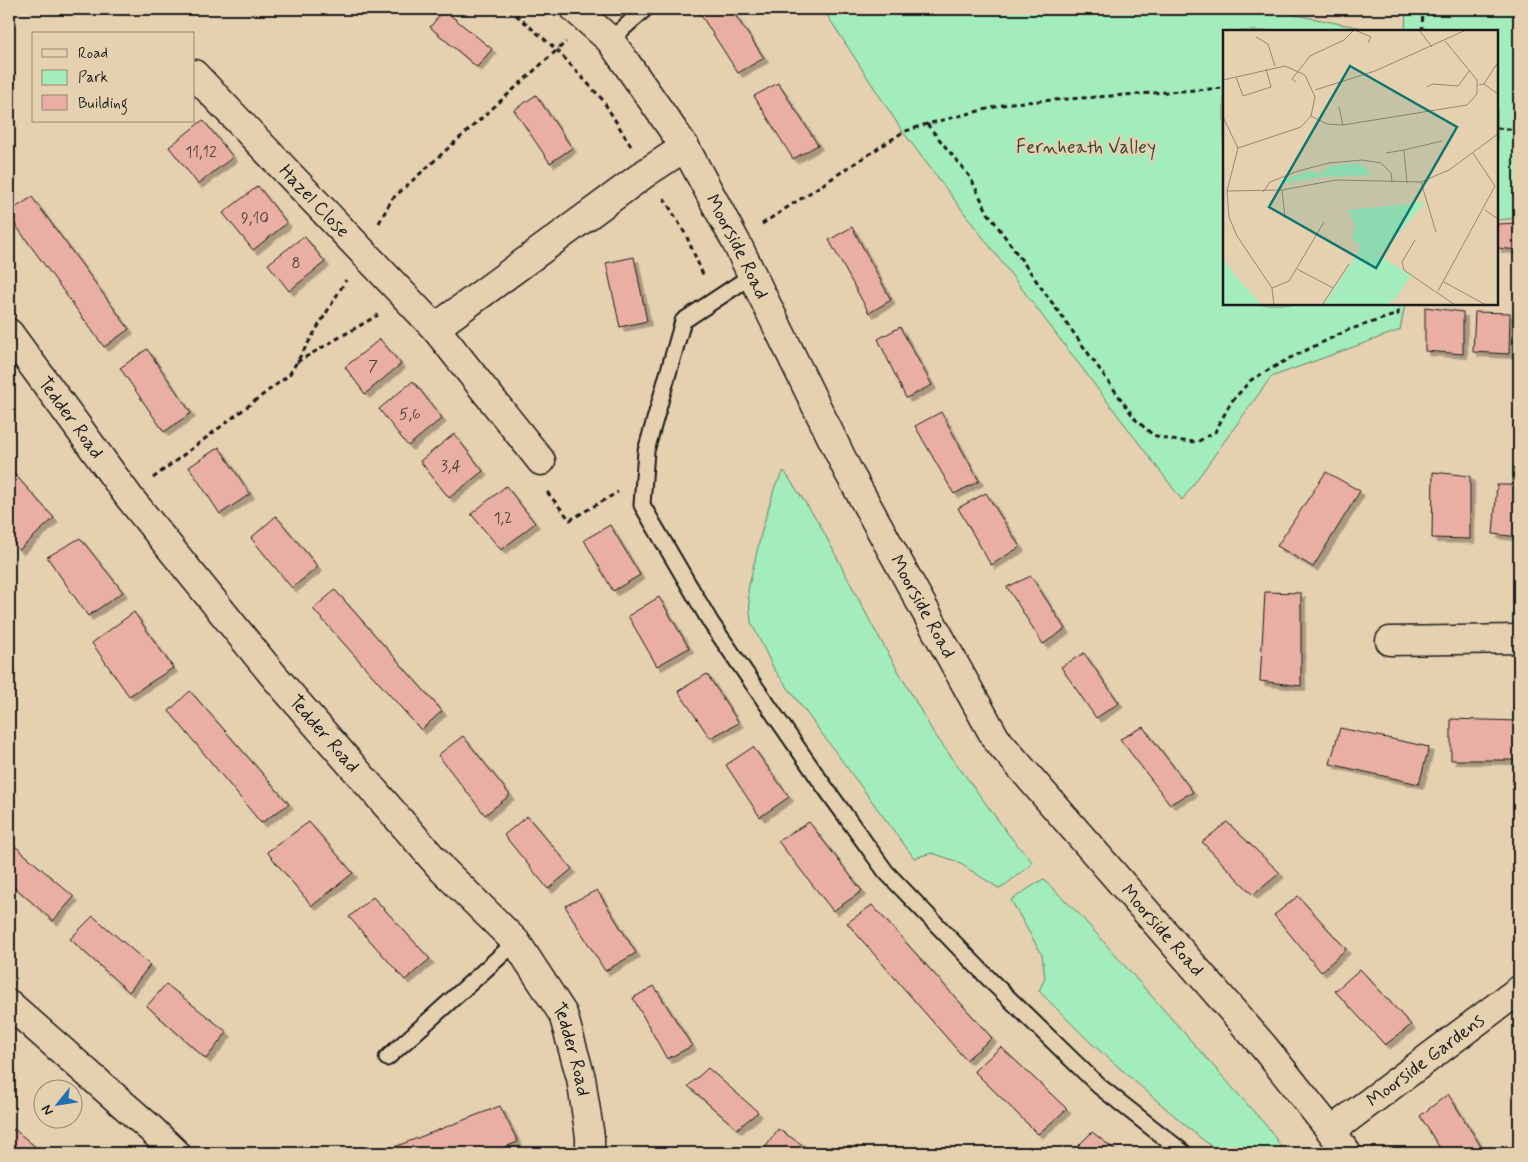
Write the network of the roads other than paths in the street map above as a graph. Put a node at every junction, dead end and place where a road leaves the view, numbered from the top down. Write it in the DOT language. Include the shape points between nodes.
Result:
graph roads {
  1 [pos="575,9"];
  2 [pos="645,9"];
  3 [pos="610,40"];
  4 [pos="195,75"];
  5 [pos="684,147"];
  6 [pos="751,276"];
  7 [pos="435,328"];
  8 [pos="9,333"];
  9 [pos="541,461"];
  10 [pos="1519,639"];
  11 [pos="1390,641"];
  12 [pos="516,942"];
  13 [pos="1519,990"];
  14 [pos="9,1004"];
  15 [pos="387,1058"];
  16 [pos="1331,1131"];
  17 [pos="176,1153"];
  18 [pos="590,1153"];
  19 [pos="1184,1153"];
  20 [pos="1347,1153"];
  1 -- 3 [label="street, Moorside Road"];
  2 -- 3 [label="lane"];
  3 -- 5 [label="street, Moorside Road"];
  4 -- 7 [label="street, Hazel Close"];
  5 -- 6 [label="street, Moorside Road"];
  5 -- 7 [label="street"];
  6 -- 16 [label="street, Moorside Road" via="848,471 996,739 1264,1047"];
  6 -- 19 [label="lane" via="684,321 646,451 642,505 711,623 886,872 1099,1086"];
  7 -- 9 [label="street, Hazel Close"];
  8 -- 12 [label="street, Tedder Road" via="129,497 274,676 443,870"];
  10 -- 11 [label="street"];
  12 -- 15 [label="lane"];
  12 -- 18 [label="street, Tedder Road" via="563,1014 581,1078"];
  13 -- 16 [label="street, Moorside Gardens"];
  14 -- 17 [label="street"];
  16 -- 20 [label="street, Moorside Road"];
}
